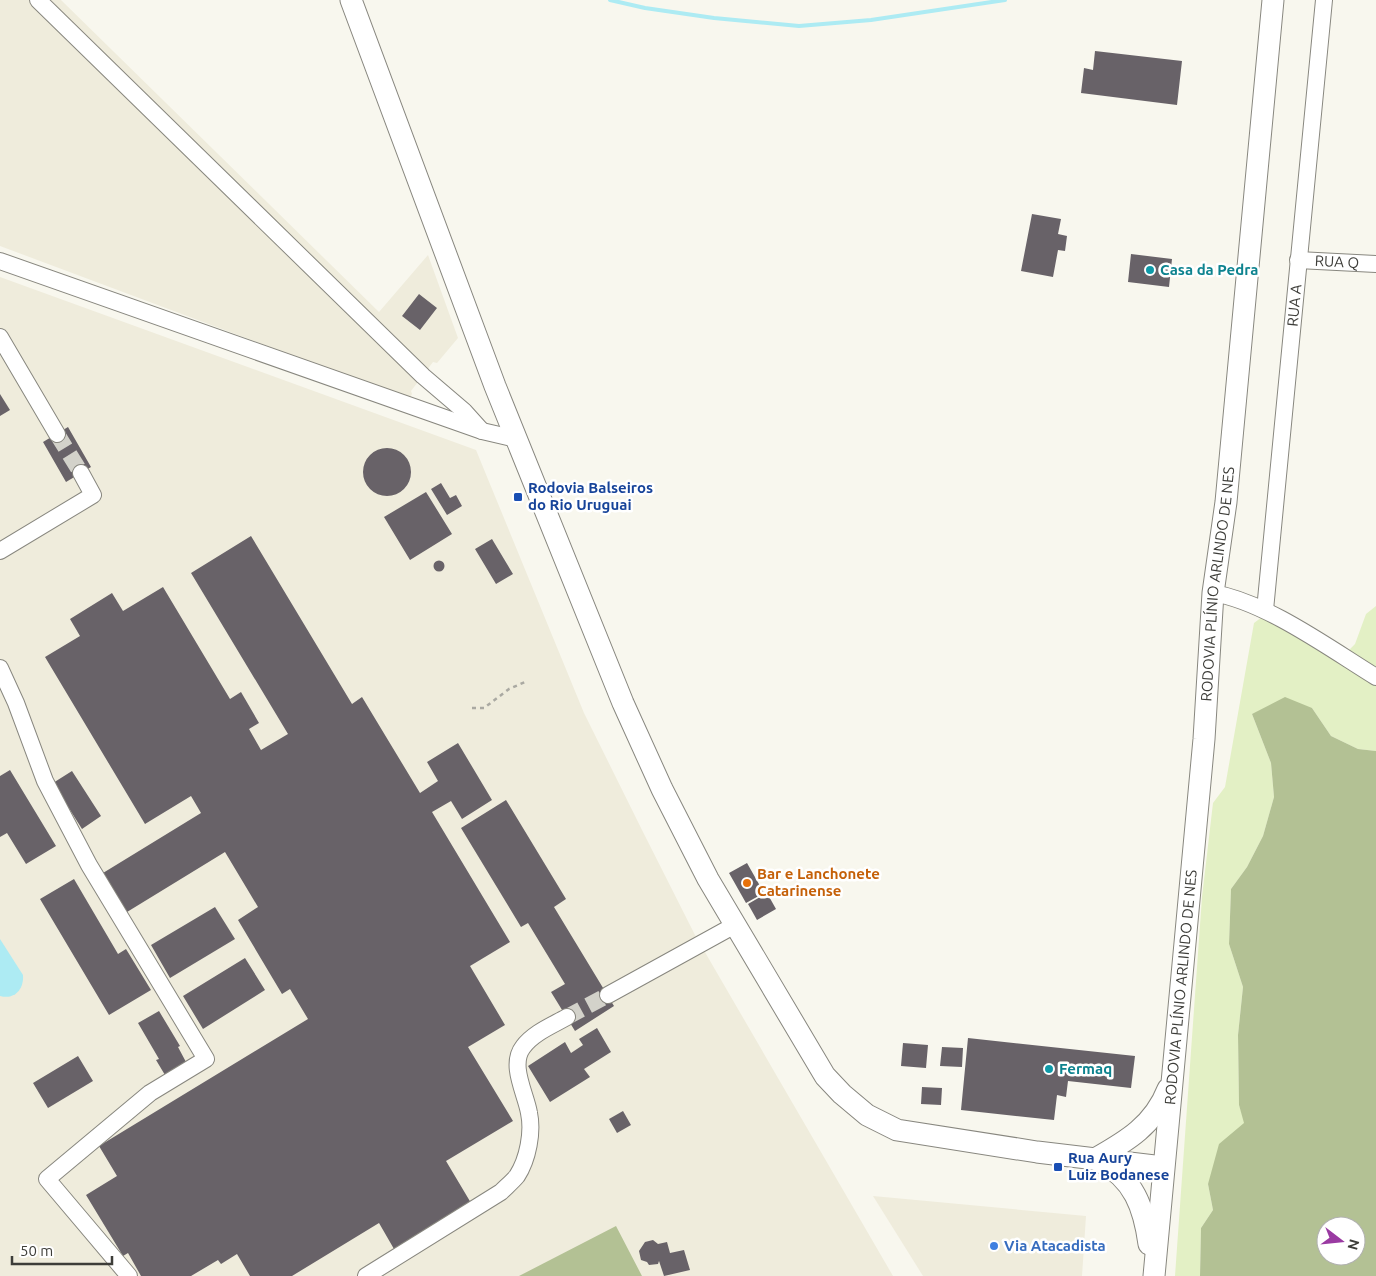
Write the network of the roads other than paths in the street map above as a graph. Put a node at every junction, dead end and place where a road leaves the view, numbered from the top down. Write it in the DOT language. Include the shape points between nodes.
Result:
graph roads {
  1 [pos="38,0"];
  2 [pos="352,0"];
  3 [pos="1272,0"];
  4 [pos="1324,0"];
  5 [pos="1298,260"];
  6 [pos="0,261"];
  7 [pos="1376,264"];
  8 [pos="0,337"];
  9 [pos="482,431"];
  10 [pos="57,434"];
  11 [pos="516,439"];
  12 [pos="81,473"];
  13 [pos="0,551"];
  14 [pos="1213,593"];
  15 [pos="1265,610"];
  16 [pos="0,668"];
  17 [pos="1376,677"];
  18 [pos="736,925"];
  19 [pos="608,995"];
  20 [pos="567,1017"];
  21 [pos="1173,1074"];
  22 [pos="1095,1159"];
  23 [pos="1164,1167"];
  24 [pos="130,1276"];
  25 [pos="366,1276"];
  26 [pos="1154,1276"];
  1 -- 9 [label="street"];
  2 -- 11 [label="main road"];
  3 -- 14 [label="main road, RODOVIA PLÍNIO ARLINDO DE NES" via="1227,493"];
  4 -- 5 [label="street, RUA A"];
  5 -- 7 [label="street, RUA Q"];
  5 -- 15 [label="street, RUA A"];
  6 -- 9 [label="street"];
  8 -- 10 [label="street"];
  9 -- 11 [label="street"];
  11 -- 18 [label="main road" via="623,703 666,797"];
  12 -- 13 [label="street" via="94,495"];
  14 -- 15 [label="street" via="1233,596"];
  14 -- 21 [label="main road, RODOVIA PLÍNIO ARLINDO DE NES" via="1204,739"];
  15 -- 17 [label="street"];
  16 -- 24 [label="street" via="45,781 89,865 206,1059 150,1093 47,1179"];
  18 -- 19 [label="street"];
  18 -- 22 [label="main road" via="825,1076 867,1115 897,1130"];
  20 -- 25 [label="street" via="536,1035 518,1055 519,1075 530,1114 530,1142 518,1175 501,1192"];
  21 -- 22 [label="main road" via="1163,1101 1142,1129"];
  21 -- 23 [label="main road, RODOVIA PLÍNIO ARLINDO DE NES"];
  22 -- 23 [label="main road"];
  22 -- 26 [label="main road" via="1121,1174 1131,1187 1146,1222"];
  23 -- 26 [label="main road, RODOVIA PLÍNIO ARLINDO DE NES"];
}
